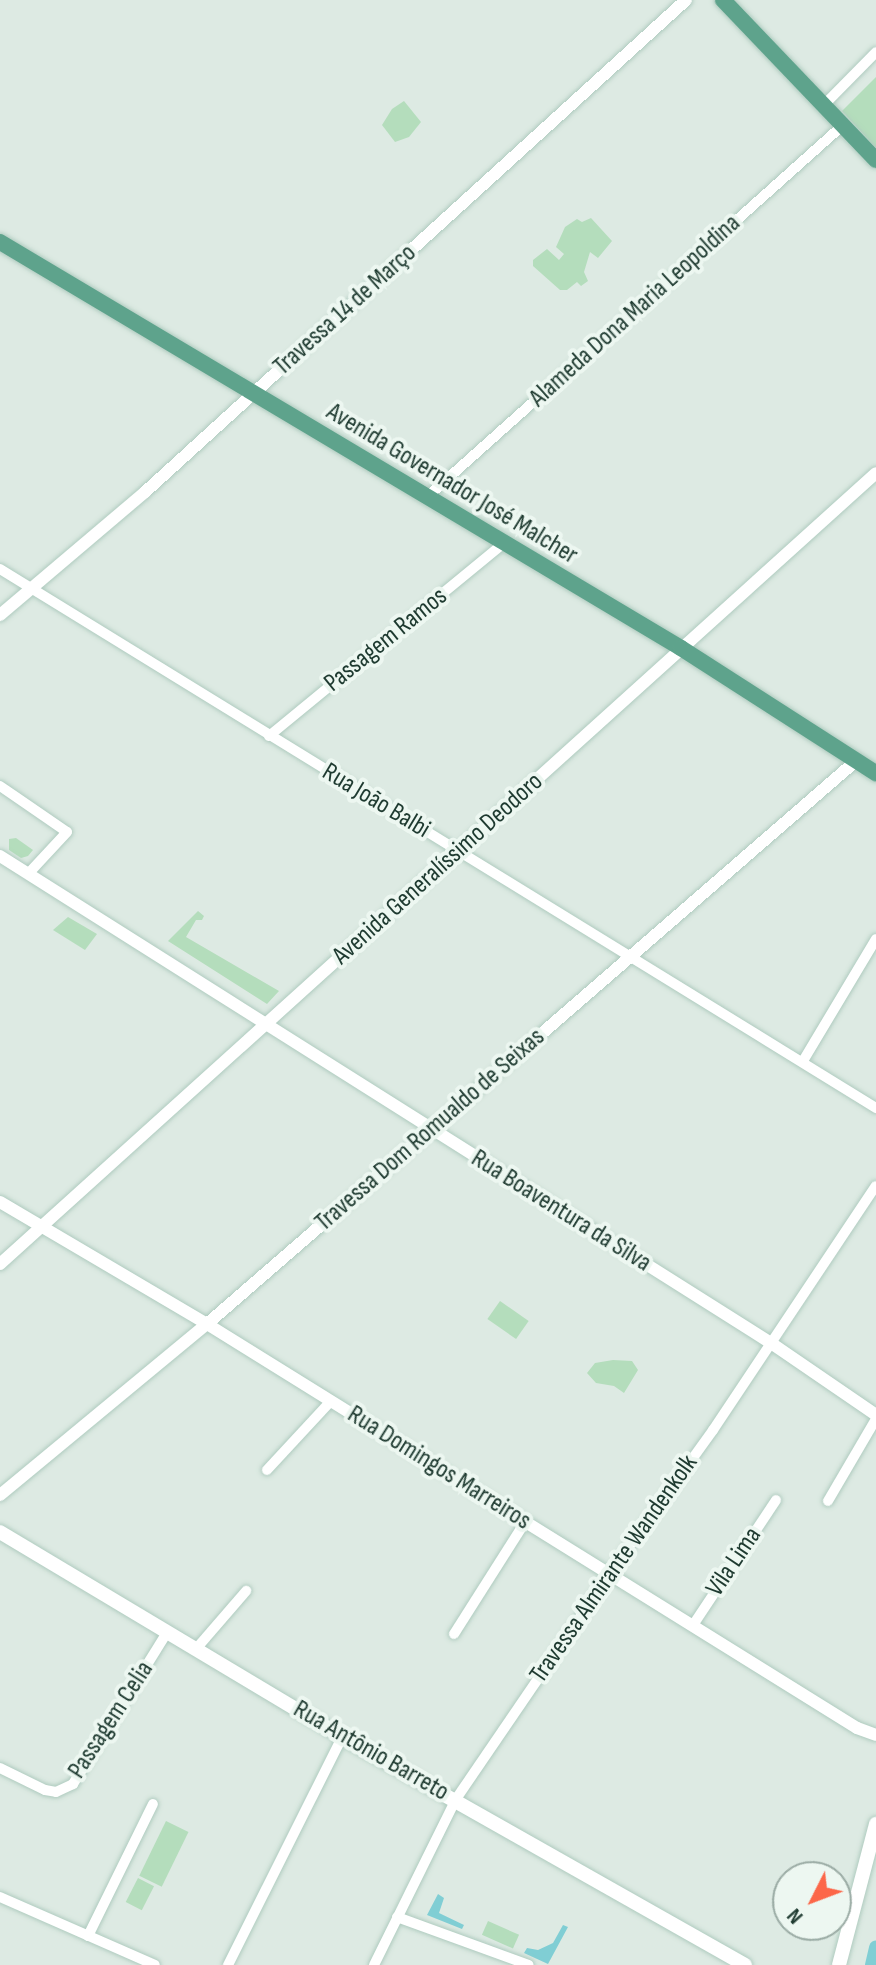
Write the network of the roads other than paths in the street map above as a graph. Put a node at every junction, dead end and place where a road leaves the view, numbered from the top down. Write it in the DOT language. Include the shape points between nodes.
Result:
graph roads {
  1 [pos="686,0"];
  2 [pos="723,0"];
  3 [pos="876,52"];
  4 [pos="824,105"];
  5 [pos="843,125"];
  6 [pos="876,160"];
  7 [pos="0,242"];
  8 [pos="256,392"];
  9 [pos="876,473"];
  10 [pos="427,497"];
  11 [pos="503,544"];
  12 [pos="0,569"];
  13 [pos="31,588"];
  14 [pos="0,615"];
  15 [pos="681,648"];
  16 [pos="269,736"];
  17 [pos="857,760"];
  18 [pos="876,773"];
  19 [pos="0,786"];
  20 [pos="458,850"];
  21 [pos="0,856"];
  22 [pos="28,874"];
  23 [pos="876,939"];
  24 [pos="630,957"];
  25 [pos="267,1025"];
  26 [pos="803,1061"];
  27 [pos="876,1108"];
  28 [pos="432,1128"];
  29 [pos="876,1186"];
  30 [pos="0,1202"];
  31 [pos="42,1226"];
  32 [pos="0,1264"];
  33 [pos="207,1324"];
  34 [pos="771,1343"];
  35 [pos="331,1401"];
  36 [pos="876,1417"];
  37 [pos="267,1470"];
  38 [pos="0,1495"];
  39 [pos="776,1500"];
  40 [pos="828,1501"];
  41 [pos="525,1522"];
  42 [pos="0,1532"];
  43 [pos="610,1573"];
  44 [pos="246,1591"];
  45 [pos="693,1625"];
  46 [pos="168,1631"];
  47 [pos="454,1634"];
  48 [pos="196,1649"];
  49 [pos="876,1735"];
  50 [pos="342,1737"];
  51 [pos="0,1768"];
  52 [pos="456,1799"];
  53 [pos="153,1804"];
  54 [pos="876,1824"];
  55 [pos="0,1897"];
  56 [pos="397,1917"];
  57 [pos="88,1936"];
  58 [pos="133,1960"];
  59 [pos="155,1965"];
  60 [pos="228,1965"];
  61 [pos="374,1965"];
  62 [pos="529,1965"];
  63 [pos="745,1965"];
  64 [pos="839,1965"];
  1 -- 8 [label="street, Travessa 14 de Março"];
  2 -- 4 [label="main road"];
  3 -- 4 [label="street"];
  4 -- 5 [label="main road"];
  5 -- 6 [label="main road"];
  5 -- 10 [label="street, Alameda Dona Maria Leopoldina"];
  7 -- 8 [label="main road, Avenida Governador José Malcher"];
  8 -- 10 [label="main road, Avenida Governador José Malcher"];
  8 -- 13 [label="street, Travessa 14 de Março"];
  9 -- 15 [label="street, Avenida Generalíssimo Deodoro"];
  10 -- 11 [label="main road, Avenida Governador José Malcher"];
  11 -- 15 [label="main road, Avenida Governador José Malcher"];
  11 -- 16 [label="street, Passagem Ramos"];
  12 -- 13 [label="street, Rua João Balbi"];
  13 -- 14 [label="street, Travessa 14 de Março"];
  13 -- 16 [label="street, Rua João Balbi"];
  15 -- 17 [label="main road, Avenida Governador José Malcher"];
  15 -- 20 [label="street, Avenida Generalíssimo Deodoro"];
  16 -- 20 [label="street, Rua João Balbi"];
  17 -- 18 [label="main road, Avenida Governador José Malcher"];
  17 -- 24 [label="street, Travessa Dom Romualdo de Seixas"];
  19 -- 22 [label="street" via="67,832"];
  20 -- 24 [label="street, Rua João Balbi"];
  20 -- 25 [label="street, Avenida Generalíssimo Deodoro"];
  21 -- 22 [label="street, Rua Boaventura da Silva"];
  22 -- 25 [label="street, Rua Boaventura da Silva"];
  23 -- 26 [label="street"];
  24 -- 26 [label="street, Rua João Balbi"];
  24 -- 28 [label="street, Travessa Dom Romualdo de Seixas"];
  25 -- 28 [label="street, Rua Boaventura da Silva"];
  25 -- 31 [label="street, Avenida Generalíssimo Deodoro"];
  26 -- 27 [label="street, Rua João Balbi"];
  28 -- 33 [label="street, Travessa Dom Romualdo de Seixas"];
  28 -- 34 [label="street, Rua Boaventura da Silva"];
  29 -- 34 [label="street, Travessa Almirante Wandenkolk"];
  30 -- 31 [label="street, Rua Domingos Marreiros"];
  31 -- 32 [label="street, Avenida Generalíssimo Deodoro"];
  31 -- 33 [label="street, Rua Domingos Marreiros"];
  33 -- 35 [label="street, Rua Domingos Marreiros"];
  33 -- 38 [label="street, Travessa Dom Romualdo de Seixas"];
  34 -- 36 [label="street, Rua Boaventura da Silva"];
  34 -- 43 [label="street, Travessa Almirante Wandenkolk"];
  35 -- 37 [label="street"];
  35 -- 41 [label="street, Rua Domingos Marreiros"];
  36 -- 40 [label="street"];
  39 -- 45 [label="street, Vila Lima"];
  41 -- 43 [label="street, Rua Domingos Marreiros"];
  41 -- 47 [label="street"];
  42 -- 46 [label="main road, Rua Antônio Barreto"];
  43 -- 45 [label="street, Rua Domingos Marreiros"];
  43 -- 52 [label="street, Travessa Almirante Wandenkolk"];
  44 -- 48 [label="street"];
  45 -- 49 [label="street, Rua Domingos Marreiros"];
  46 -- 48 [label="main road, Rua Antônio Barreto"];
  46 -- 51 [label="street, Passagem Celia" via="73,1784 56,1792 45,1790"];
  48 -- 50 [label="main road, Rua Antônio Barreto"];
  50 -- 52 [label="main road, Rua Antônio Barreto"];
  50 -- 60 [label="street"];
  52 -- 56 [label="street, Travessa Almirante Wandenkolk"];
  52 -- 63 [label="main road, Rua Antônio Barreto"];
  53 -- 57 [label="street"];
  54 -- 64 [label="main road"];
  55 -- 57 [label="street"];
  56 -- 61 [label="street, Travessa Almirante Wandenkolk"];
  56 -- 62 [label="street"];
  57 -- 58 [label="street"];
  58 -- 59 [label="street"];
}
